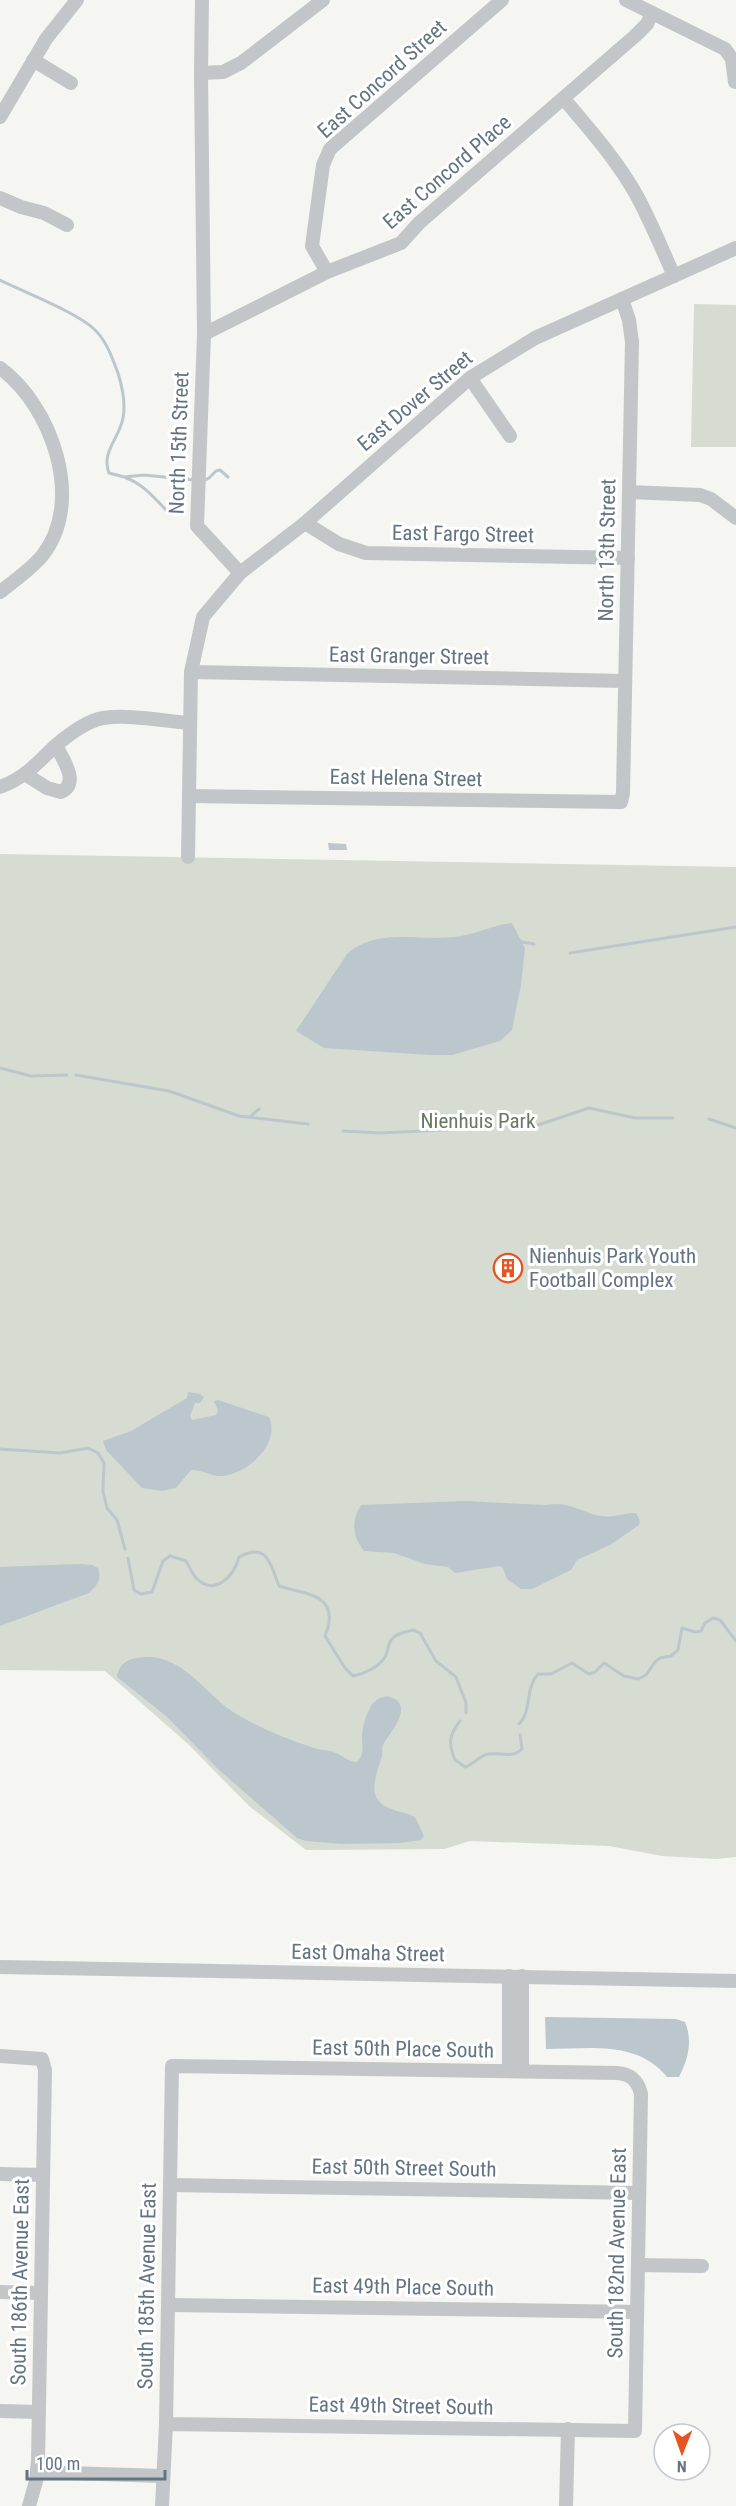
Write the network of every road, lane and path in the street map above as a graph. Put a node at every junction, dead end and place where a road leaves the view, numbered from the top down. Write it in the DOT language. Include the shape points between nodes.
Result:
graph roads {
  1 [pos="77,0"];
  2 [pos="202,0"];
  3 [pos="323,0"];
  4 [pos="502,0"];
  5 [pos="626,0"];
  6 [pos="652,13"];
  7 [pos="33,60"];
  8 [pos="201,73"];
  9 [pos="735,82"];
  10 [pos="71,83"];
  11 [pos="564,99"];
  12 [pos="0,117"];
  13 [pos="0,198"];
  14 [pos="67,225"];
  15 [pos="736,248"];
  16 [pos="327,272"];
  17 [pos="674,276"];
  18 [pos="622,299"];
  19 [pos="204,334"];
  20 [pos="0,368"];
  21 [pos="470,378"];
  22 [pos="510,436"];
  23 [pos="629,492"];
  24 [pos="736,518"];
  25 [pos="305,523"];
  26 [pos="628,558"];
  27 [pos="240,573"];
  28 [pos="0,592"];
  29 [pos="191,672"];
  30 [pos="625,681"];
  31 [pos="190,723"];
  32 [pos="56,746"];
  33 [pos="25,774"];
  34 [pos="0,787"];
  35 [pos="189,795"];
  36 [pos="621,802"];
  37 [pos="188,857"];
  38 [pos="0,1967"];
  39 [pos="516,1976"];
  40 [pos="736,1981"];
  41 [pos="0,2056"];
  42 [pos="172,2066"];
  43 [pos="515,2071"];
  44 [pos="633,2077"];
  45 [pos="0,2174"];
  46 [pos="43,2175"];
  47 [pos="170,2185"];
  48 [pos="638,2193"];
  49 [pos="638,2265"];
  50 [pos="702,2266"];
  51 [pos="0,2292"];
  52 [pos="41,2293"];
  53 [pos="168,2305"];
  54 [pos="637,2312"];
  55 [pos="0,2411"];
  56 [pos="39,2412"];
  57 [pos="166,2424"];
  58 [pos="567,2430"];
  59 [pos="635,2431"];
  60 [pos="37,2472"];
  61 [pos="162,2476"];
  62 [pos="29,2506"];
  63 [pos="162,2506"];
  64 [pos="566,2506"];
  1 -- 7 [label="street"];
  2 -- 8 [label="street, North 15th Street"];
  3 -- 8 [label="street" via="241,63 223,72"];
  4 -- 16 [label="street, East Concord Street" via="330,150 323,165 312,246"];
  5 -- 6 [label="street"];
  6 -- 9 [label="street" via="725,49 732,59"];
  6 -- 11 [label="street, East Concord Place" via="643,29"];
  7 -- 10 [label="street"];
  7 -- 12 [label="street"];
  8 -- 19 [label="street, North 15th Street"];
  11 -- 16 [label="street, East Concord Place" via="419,223 401,243"];
  11 -- 17 [label="street" via="628,181"];
  13 -- 14 [label="street"];
  15 -- 17 [label="street, East Dover Street"];
  16 -- 19 [label="street, East Concord Place"];
  17 -- 18 [label="street, East Dover Street"];
  18 -- 21 [label="street, East Dover Street" via="535,339"];
  18 -- 23 [label="street, North 13th Street" via="632,333"];
  19 -- 27 [label="street, North 15th Street" via="196,526"];
  20 -- 28 [label="street" via="35,403 52,437 62,504 42,555"];
  21 -- 22 [label="street"];
  21 -- 25 [label="street, East Dover Street"];
  23 -- 24 [label="street" via="700,495"];
  23 -- 26 [label="street, North 13th Street"];
  25 -- 26 [label="street, East Fargo Street" via="339,544 366,553"];
  25 -- 27 [label="street, East Dover Street"];
  26 -- 30 [label="street, North 13th Street"];
  27 -- 29 [label="street" via="203,617"];
  29 -- 30 [label="street, East Granger Street"];
  29 -- 31 [label="street"];
  30 -- 36 [label="street, North 13th Street"];
  31 -- 32 [label="street" via="101,718 77,729"];
  31 -- 35 [label="street"];
  32 -- 33 [label="street"];
  32 -- 33 [label="street" via="69,775 66,790 47,788"];
  33 -- 34 [label="street"];
  35 -- 36 [label="street, East Helena Street"];
  35 -- 37 [label="street"];
  38 -- 39 [label="street, East Omaha Street"];
  39 -- 40 [label="street, East Omaha Street"];
  39 -- 43 [label="street"];
  41 -- 46 [label="street, South 186th Avenue East" via="42,2058"];
  42 -- 43 [label="street, East 50th Place South"];
  42 -- 47 [label="street, South 185th Avenue East"];
  43 -- 44 [label="street, East 50th Place South" via="617,2073"];
  44 -- 48 [label="street, South 182nd Avenue East" via="641,2094"];
  45 -- 46 [label="street"];
  46 -- 52 [label="street, South 186th Avenue East"];
  47 -- 48 [label="street, East 50th Street South"];
  47 -- 53 [label="street, South 185th Avenue East"];
  48 -- 49 [label="street, South 182nd Avenue East"];
  49 -- 50 [label="street"];
  49 -- 54 [label="street, South 182nd Avenue East"];
  51 -- 52 [label="street"];
  52 -- 56 [label="street, South 186th Avenue East"];
  53 -- 54 [label="street, East 49th Place South"];
  53 -- 57 [label="street, South 185th Avenue East"];
  54 -- 59 [label="street, South 182nd Avenue East"];
  55 -- 56 [label="street"];
  56 -- 60 [label="street, South 186th Avenue East"];
  57 -- 58 [label="street, East 49th Street South"];
  57 -- 61 [label="street, South 185th Avenue East"];
  58 -- 59 [label="street, East 49th Street South"];
  58 -- 64 [label="street"];
  60 -- 61 [label="street"];
  60 -- 62 [label="street, South 186th Avenue East"];
  61 -- 63 [label="street, South 185th Avenue East"];
}
